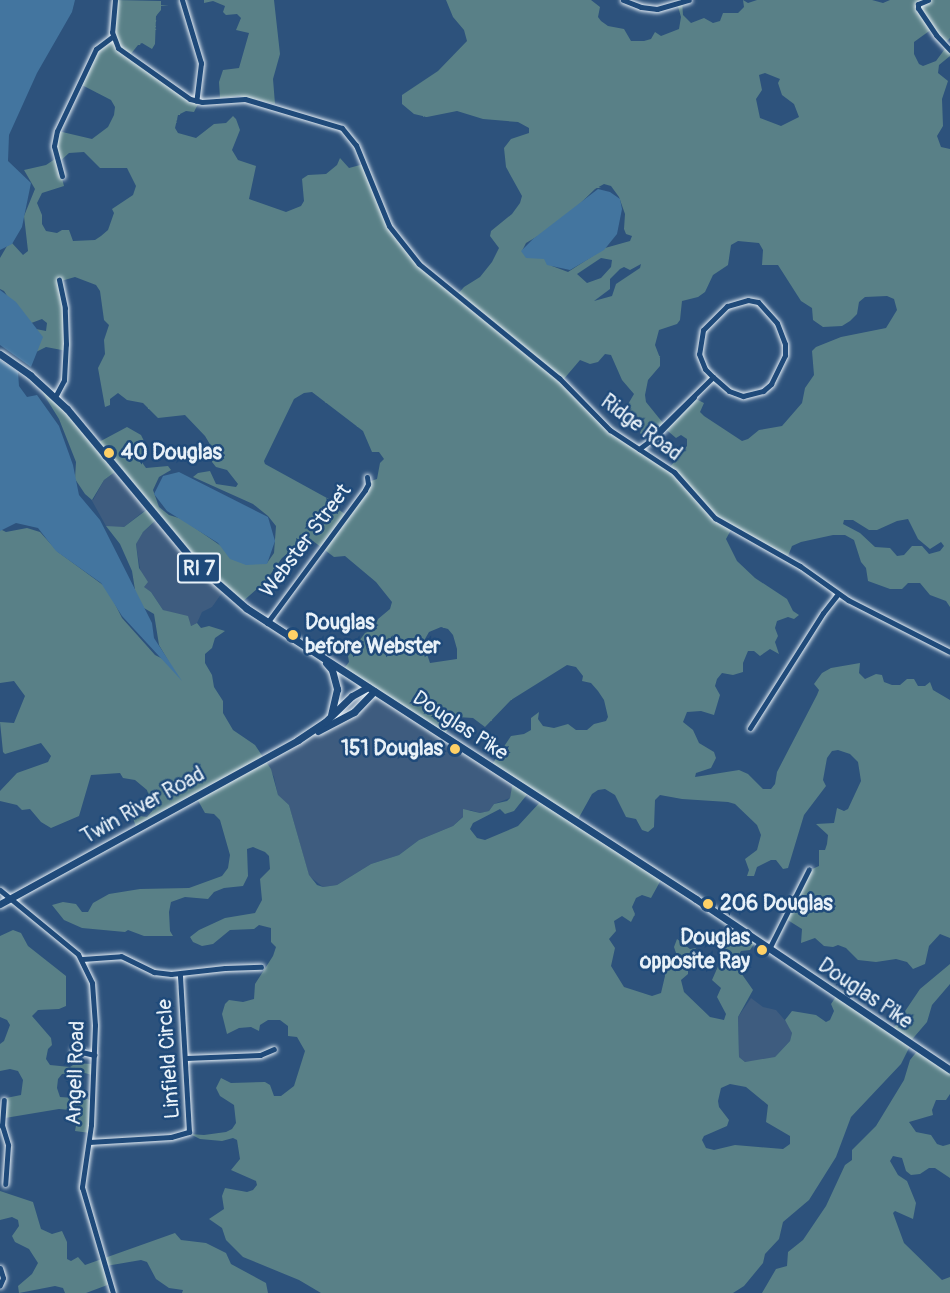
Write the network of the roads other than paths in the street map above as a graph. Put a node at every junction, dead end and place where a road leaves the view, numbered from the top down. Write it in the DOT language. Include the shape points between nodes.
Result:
graph roads {
  1 [pos="115,0"];
  2 [pos="182,0"];
  3 [pos="623,0"];
  4 [pos="689,0"];
  5 [pos="928,0"];
  6 [pos="678,2"];
  7 [pos="112,37"];
  8 [pos="950,50"];
  9 [pos="196,101"];
  10 [pos="62,176"];
  11 [pos="59,280"];
  12 [pos="0,354"];
  13 [pos="713,377"];
  14 [pos="55,397"];
  15 [pos="639,449"];
  16 [pos="367,477"];
  17 [pos="838,594"];
  18 [pos="267,622"];
  19 [pos="950,652"];
  20 [pos="318,655"];
  21 [pos="371,689"];
  22 [pos="325,722"];
  23 [pos="750,728"];
  24 [pos="302,737"];
  25 [pos="809,869"];
  26 [pos="0,890"];
  27 [pos="12,899"];
  28 [pos="0,904"];
  29 [pos="769,949"];
  30 [pos="82,959"];
  31 [pos="261,967"];
  32 [pos="180,974"];
  33 [pos="73,1050"];
  34 [pos="274,1050"];
  35 [pos="94,1055"];
  36 [pos="186,1058"];
  37 [pos="950,1070"];
  38 [pos="4,1100"];
  39 [pos="1,1126"];
  40 [pos="89,1142"];
  41 [pos="5,1184"];
  42 [pos="0,1268"];
  43 [pos="0,1285"];
  44 [pos="113,1293"];
  1 -- 7 [label="street"];
  2 -- 9 [label="street" via="201,63"];
  3 -- 6 [label="street" via="648,9"];
  4 -- 6 [label="street"];
  5 -- 8 [label="street" via="918,4 918,8"];
  7 -- 9 [label="street" via="124,54"];
  7 -- 10 [label="street" via="96,49 57,131 54,146"];
  9 -- 15 [label="street, Ridge Road" via="238,98 337,126 351,138 384,217 418,264 559,378 610,430"];
  11 -- 14 [label="street" via="66,338 64,380"];
  12 -- 14 [label="main road, Douglas Pike / RI 7"];
  13 -- 13 [label="street" via="729,391 743,396 764,392 771,384 785,355 785,344 777,323 758,302 748,300 727,306 703,330 699,354"];
  13 -- 15 [label="street"];
  14 -- 18 [label="main road, Douglas Pike / RI 7" via="198,566 225,592"];
  15 -- 17 [label="street, Ridge Road" via="674,472 715,518 809,572"];
  16 -- 18 [label="street, Webster Street" via="365,490"];
  17 -- 19 [label="street, Ridge Road"];
  17 -- 23 [label="street"];
  18 -- 20 [label="main road, Douglas Pike / RI 7"];
  20 -- 21 [label="main road, Douglas Pike / RI 7"];
  20 -- 22 [label="main road" via="332,670 337,689 333,710"];
  21 -- 22 [label="main road, Twin River Road" via="352,696"];
  21 -- 24 [label="main road, Twin River Road" via="354,712"];
  21 -- 29 [label="main road, Douglas Pike / RI 7"];
  22 -- 24 [label="main road, Twin River Road"];
  24 -- 27 [label="main road, Twin River Road"];
  25 -- 29 [label="street"];
  26 -- 27 [label="street, Angell Road"];
  27 -- 28 [label="main road, Twin River Road"];
  27 -- 30 [label="street, Angell Road"];
  29 -- 37 [label="main road, Douglas Pike / RI 7"];
  30 -- 32 [label="street, Linfield Circle" via="121,956 154,972"];
  30 -- 35 [label="street, Angell Road" via="94,992"];
  31 -- 32 [label="street"];
  32 -- 36 [label="street, Linfield Circle"];
  33 -- 35 [label="street"];
  34 -- 36 [label="street" via="260,1055"];
  35 -- 40 [label="street, Angell Road"];
  36 -- 40 [label="street, Linfield Circle" via="190,1127 186,1134"];
  38 -- 39 [label="street"];
  39 -- 41 [label="street" via="8,1145"];
  40 -- 44 [label="street, Angell Road" via="82,1187"];
  42 -- 43 [label="street"];
}
